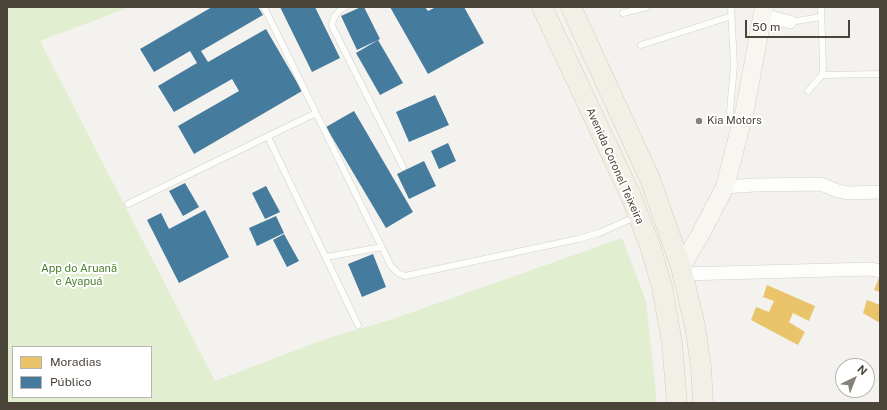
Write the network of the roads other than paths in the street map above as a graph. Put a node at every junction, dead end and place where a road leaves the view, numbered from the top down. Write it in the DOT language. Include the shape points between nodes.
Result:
graph roads {
  1 [pos="264,7"];
  2 [pos="345,7"];
  3 [pos="542,7"];
  4 [pos="571,7"];
  5 [pos="647,7"];
  6 [pos="731,7"];
  7 [pos="821,7"];
  8 [pos="763,11"];
  9 [pos="623,14"];
  10 [pos="732,16"];
  11 [pos="821,17"];
  12 [pos="790,22"];
  13 [pos="641,45"];
  14 [pos="880,74"];
  15 [pos="822,75"];
  16 [pos="808,91"];
  17 [pos="316,113"];
  18 [pos="742,120"];
  19 [pos="268,137"];
  20 [pos="403,167"];
  21 [pos="725,187"];
  22 [pos="880,192"];
  23 [pos="128,204"];
  24 [pos="639,216"];
  25 [pos="382,247"];
  26 [pos="326,257"];
  27 [pos="682,270"];
  28 [pos="880,271"];
  29 [pos="358,325"];
  30 [pos="677,403"];
  31 [pos="703,403"];
  1 -- 17 [label="lane"];
  2 -- 20 [label="lane" via="337,12 332,26"];
  3 -- 24 [label="main road, Avenida Coronel Teixeira"];
  4 -- 27 [label="main road" via="650,179"];
  5 -- 9 [label="lane"];
  6 -- 10 [label="lane"];
  7 -- 11 [label="lane"];
  8 -- 12 [label="street"];
  8 -- 18 [label="street"];
  10 -- 13 [label="lane"];
  10 -- 18 [label="lane" via="734,65 730,111 733,118"];
  11 -- 12 [label="lane"];
  11 -- 15 [label="lane"];
  14 -- 15 [label="lane"];
  15 -- 16 [label="lane"];
  17 -- 19 [label="lane"];
  17 -- 25 [label="lane"];
  18 -- 21 [label="street"];
  19 -- 23 [label="lane"];
  19 -- 26 [label="lane"];
  21 -- 22 [label="street" via="821,184 848,193"];
  21 -- 27 [label="street"];
  24 -- 25 [label="lane" via="578,239 406,276 391,266"];
  24 -- 30 [label="main road, Avenida Coronel Teixeira" via="662,286 672,343"];
  25 -- 26 [label="lane"];
  26 -- 29 [label="lane"];
  27 -- 28 [label="street"];
  27 -- 31 [label="main road" via="699,353"];
}
